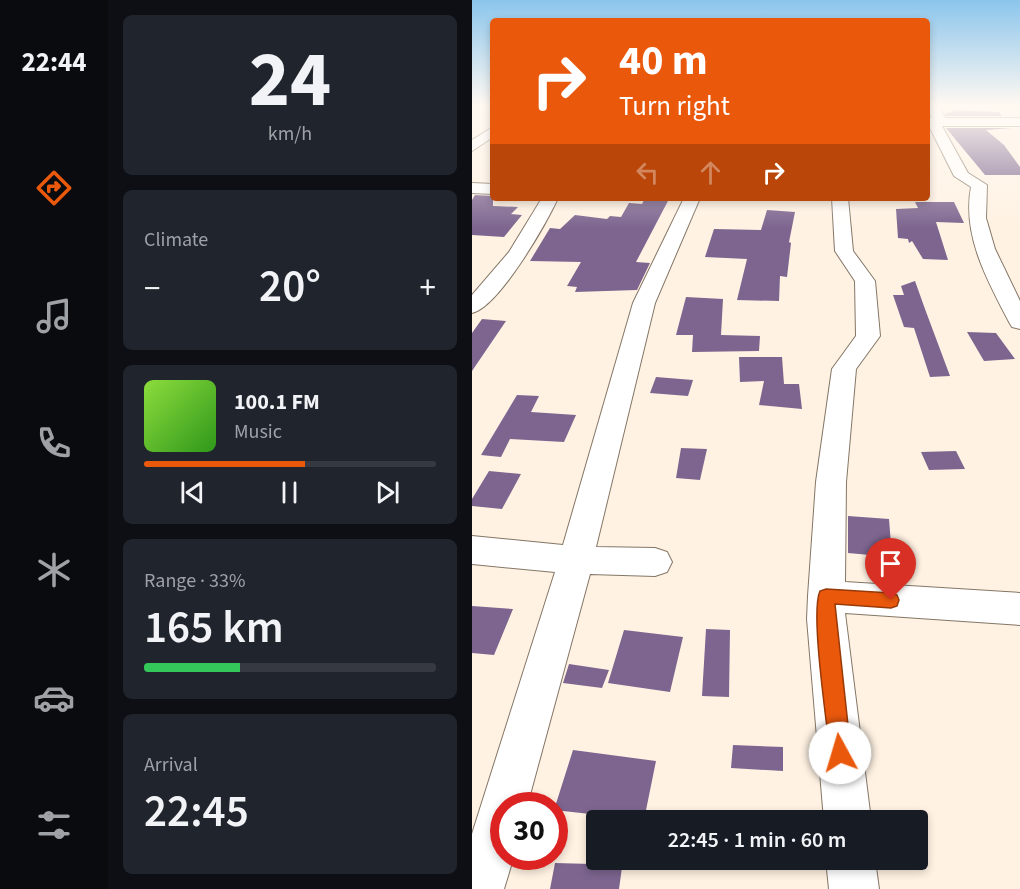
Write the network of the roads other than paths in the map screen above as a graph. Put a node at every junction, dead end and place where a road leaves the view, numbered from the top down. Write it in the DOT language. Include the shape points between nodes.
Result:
graph roads {
  1 [pos="946,145"];
  2 [pos="472,188"];
  3 [pos="490,189"];
  4 [pos="549,201"];
  5 [pos="691,201"];
  6 [pos="840,201"];
  7 [pos="472,307"];
  8 [pos="1020,322"];
  9 [pos="472,550"];
  10 [pos="574,560"];
  11 [pos="655,562"];
  12 [pos="826,596"];
  13 [pos="1020,609"];
  14 [pos="509,792"];
  15 [pos="847,810"];
  16 [pos="490,853"];
  17 [pos="853,870"];
  18 [pos="479,889"];
  19 [pos="854,889"];
  1 -- 8 [label="street" via="962,176 979,185 976,201 984,242 1000,286"];
  2 -- 3 [label="street"];
  4 -- 7 [label="street" via="508,270"];
  5 -- 10 [label="street" via="644,303"];
  6 -- 12 [label="street" via="844,250 865,281 868,336 844,369 831,482"];
  9 -- 10 [label="street"];
  10 -- 11 [label="street"];
  10 -- 14 [label="street"];
  12 -- 13 [label="street"];
  12 -- 15 [label="street"];
  16 -- 18 [label="street"];
  17 -- 19 [label="street"];
}
